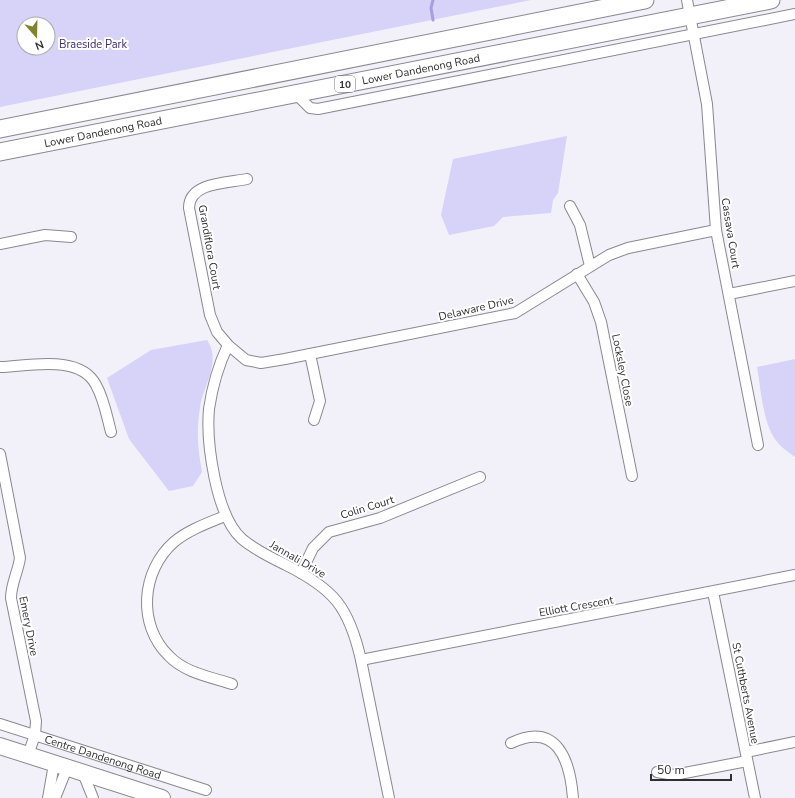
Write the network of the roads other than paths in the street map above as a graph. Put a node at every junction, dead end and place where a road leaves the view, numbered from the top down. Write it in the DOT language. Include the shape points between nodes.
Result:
graph roads {
  1 [pos="645,0"];
  2 [pos="771,0"];
  3 [pos="689,8"];
  4 [pos="795,14"];
  5 [pos="695,34"];
  6 [pos="296,94"];
  7 [pos="0,129"];
  8 [pos="0,152"];
  9 [pos="247,179"];
  10 [pos="570,206"];
  11 [pos="716,230"];
  12 [pos="71,237"];
  13 [pos="0,244"];
  14 [pos="590,266"];
  15 [pos="577,274"];
  16 [pos="795,281"];
  17 [pos="729,294"];
  18 [pos="232,349"];
  19 [pos="310,354"];
  20 [pos="0,367"];
  21 [pos="314,420"];
  22 [pos="111,432"];
  23 [pos="758,445"];
  24 [pos="0,454"];
  25 [pos="632,476"];
  26 [pos="480,477"];
  27 [pos="225,516"];
  28 [pos="301,572"];
  29 [pos="795,575"];
  30 [pos="714,592"];
  31 [pos="361,660"];
  32 [pos="232,684"];
  33 [pos="0,724"];
  34 [pos="35,735"];
  35 [pos="795,742"];
  36 [pos="511,743"];
  37 [pos="0,746"];
  38 [pos="28,755"];
  39 [pos="746,756"];
  40 [pos="61,766"];
  41 [pos="83,772"];
  42 [pos="657,772"];
  43 [pos="206,790"];
  44 [pos="48,798"];
  45 [pos="55,798"];
  46 [pos="93,798"];
  47 [pos="162,798"];
  48 [pos="389,798"];
  49 [pos="573,798"];
  50 [pos="755,798"];
  1 -- 7 [label="highway, Lower Dandenong Road / 10"];
  2 -- 3 [label="highway, Lower Dandenong Road / 10"];
  3 -- 5 [label="street, Cassava Court"];
  3 -- 6 [label="highway, Lower Dandenong Road / 10"];
  4 -- 5 [label="street, Lower Dandenong Road"];
  5 -- 6 [label="street, Lower Dandenong Road" via="314,109 304,104"];
  5 -- 11 [label="street, Cassava Court" via="707,104"];
  6 -- 8 [label="highway, Lower Dandenong Road / 10"];
  9 -- 18 [label="street, Grandiflora Court" via="200,189 192,195 189,204 210,315 217,332"];
  10 -- 14 [label="street" via="580,225"];
  11 -- 14 [label="street, Delaware Drive" via="628,248"];
  11 -- 17 [label="street, Cassava Court"];
  12 -- 13 [label="street" via="45,235"];
  14 -- 15 [label="street, Delaware Drive"];
  15 -- 19 [label="street, Delaware Drive" via="515,313"];
  15 -- 25 [label="street, Locksley Close" via="594,302 601,322"];
  16 -- 17 [label="street"];
  17 -- 23 [label="street, Cassava Court"];
  18 -- 19 [label="street, Delaware Drive" via="273,361"];
  18 -- 27 [label="street, Jannali Drive" via="219,370 212,396 209,425 214,468"];
  19 -- 21 [label="street" via="320,401"];
  20 -- 22 [label="street" via="63,364 80,368 96,385"];
  24 -- 34 [label="street, Emery Drive" via="20,558 10,598 35,714"];
  26 -- 28 [label="street, Colin Court" via="380,518 329,532 313,548"];
  27 -- 28 [label="street, Jannali Drive" via="233,529 251,547"];
  27 -- 32 [label="street" via="184,535 165,551 157,562 148,586 147,610 154,634 169,656 190,670"];
  28 -- 31 [label="street, Jannali Drive" via="315,580 341,605 352,625"];
  29 -- 30 [label="street, Elliott Crescent"];
  30 -- 31 [label="street, Elliott Crescent"];
  30 -- 39 [label="street, St Cuthberts Avenue"];
  31 -- 48 [label="street, Jannali Drive"];
  33 -- 34 [label="street, Centre Dandenong Road"];
  34 -- 38 [label="street, Emery Drive"];
  34 -- 43 [label="street, Centre Dandenong Road"];
  35 -- 39 [label="street"];
  36 -- 49 [label="street" via="522,737 532,736 547,738 553,742 564,758"];
  37 -- 38 [label="main road, Centre Dandenong Road"];
  38 -- 40 [label="main road, Centre Dandenong Road"];
  39 -- 42 [label="street" via="674,775"];
  39 -- 50 [label="street, St Cuthberts Avenue"];
  40 -- 41 [label="main road, Centre Dandenong Road"];
  40 -- 44 [label="street"];
  40 -- 45 [label="street"];
  41 -- 46 [label="street"];
  41 -- 47 [label="main road, Centre Dandenong Road"];
}
